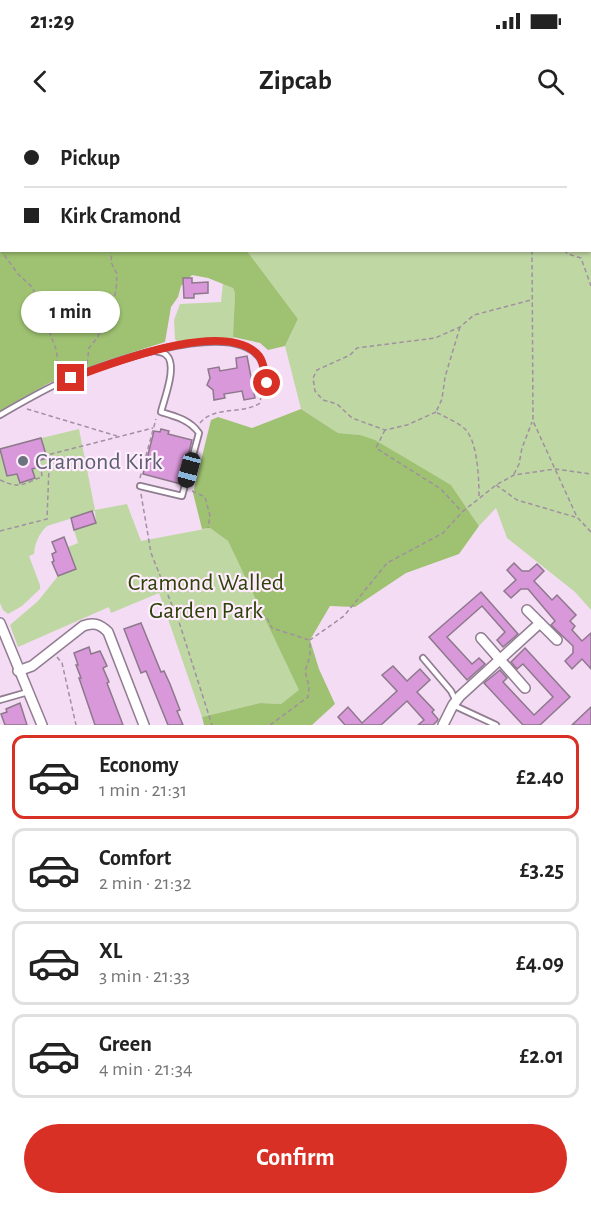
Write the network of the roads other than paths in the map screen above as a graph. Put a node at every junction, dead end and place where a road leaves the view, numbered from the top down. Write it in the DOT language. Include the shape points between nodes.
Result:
graph roads {
  1 [pos="153,351"];
  2 [pos="267,383"];
  3 [pos="0,414"];
  4 [pos="140,486"];
  5 [pos="527,610"];
  6 [pos="0,623"];
  7 [pos="540,623"];
  8 [pos="481,638"];
  9 [pos="557,640"];
  10 [pos="423,658"];
  11 [pos="500,660"];
  12 [pos="18,671"];
  13 [pos="525,688"];
  14 [pos="28,692"];
  15 [pos="0,700"];
  16 [pos="454,703"];
  17 [pos="42,725"];
  18 [pos="144,725"];
  19 [pos="443,725"];
  20 [pos="496,725"];
  1 -- 2 [label="lane" via="200,342 248,348 260,357"];
  1 -- 3 [label="lane" via="57,384"];
  1 -- 4 [label="lane" via="166,354 170,361 161,412 176,416 199,433 182,496"];
  5 -- 7 [label="street"];
  6 -- 12 [label="street"];
  7 -- 9 [label="street"];
  7 -- 11 [label="street"];
  8 -- 11 [label="street"];
  10 -- 16 [label="lane" via="451,691"];
  11 -- 13 [label="street"];
  11 -- 16 [label="street"];
  12 -- 14 [label="street"];
  12 -- 18 [label="street" via="32,666 83,626 101,625 108,632"];
  14 -- 15 [label="lane"];
  14 -- 17 [label="street"];
  16 -- 19 [label="street"];
  16 -- 20 [label="lane"];
}
